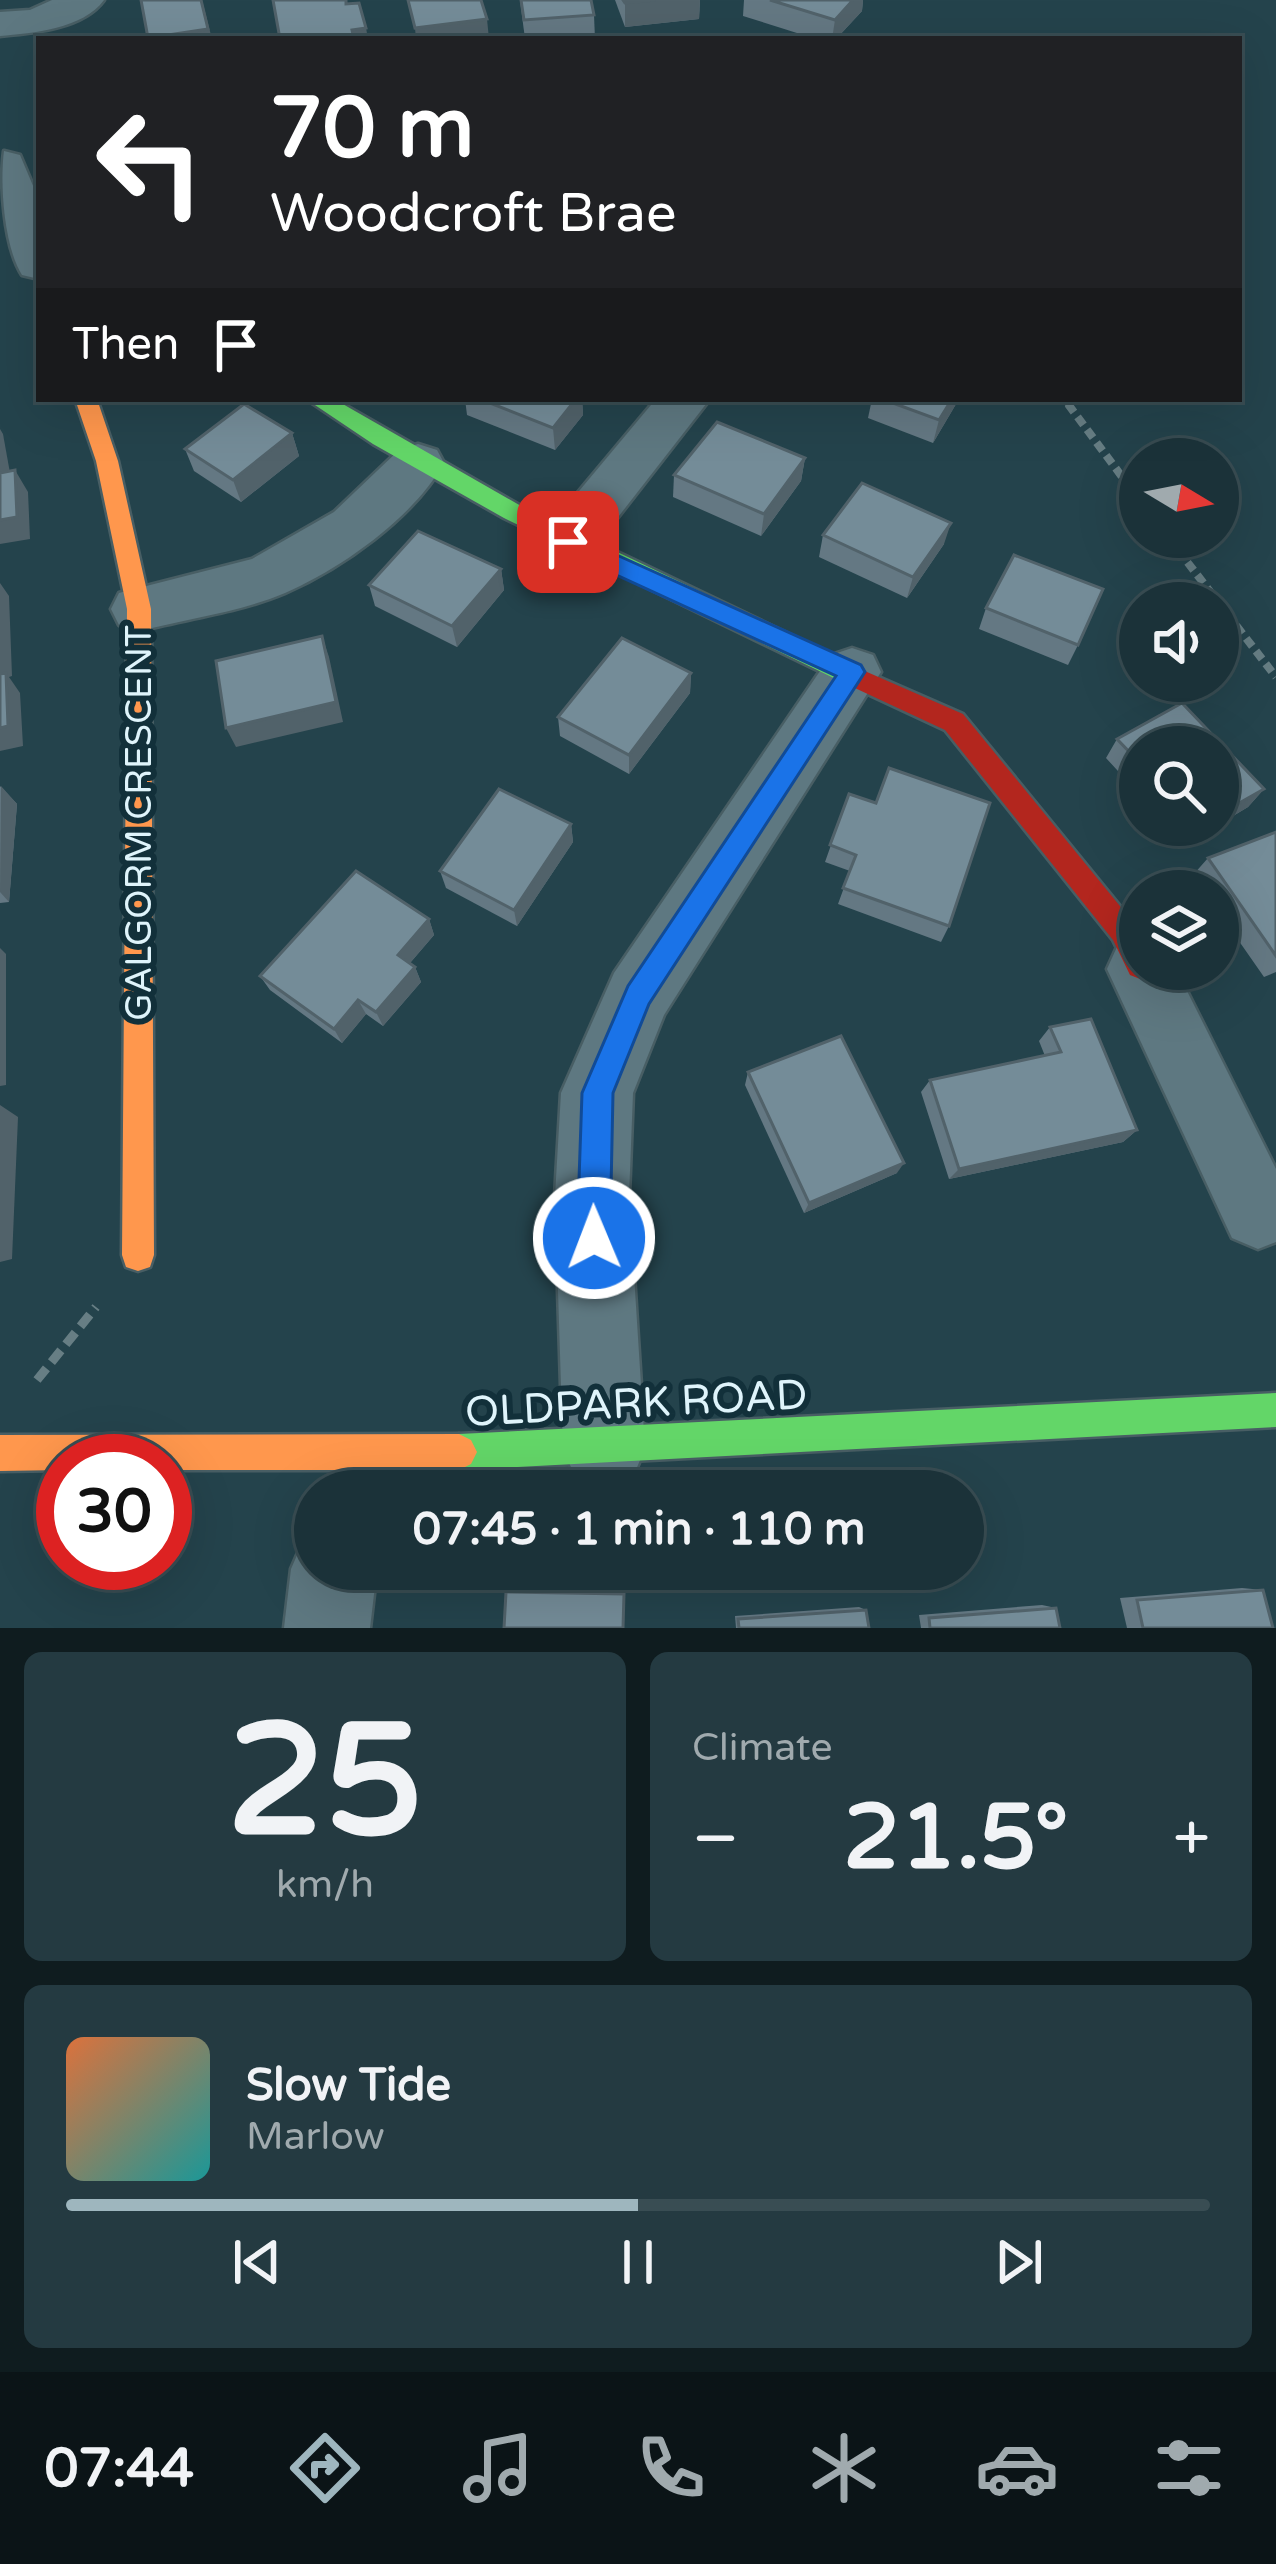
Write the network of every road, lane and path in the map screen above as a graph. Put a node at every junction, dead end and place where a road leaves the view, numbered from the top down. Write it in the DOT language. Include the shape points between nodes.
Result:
graph roads {
  1 [pos="84,0"];
  2 [pos="30,28"];
  3 [pos="4,164"];
  4 [pos="36,255"];
  5 [pos="87,402"];
  6 [pos="322,402"];
  7 [pos="683,402"];
  8 [pos="1066,402"];
  9 [pos="418,463"];
  10 [pos="1119,473"];
  11 [pos="568,542"];
  12 [pos="1184,558"];
  13 [pos="139,608"];
  14 [pos="852,672"];
  15 [pos="1276,677"];
  16 [pos="1119,926"];
  17 [pos="1152,990"];
  18 [pos="1258,1212"];
  19 [pos="138,1255"];
  20 [pos="28,1392"];
  21 [pos="1276,1410"];
  22 [pos="604,1448"];
  23 [pos="0,1453"];
  24 [pos="294,1470"];
  25 [pos="373,1470"];
  26 [pos="332,1590"];
  27 [pos="327,1628"];
  1 -- 2 [label="street"];
  3 -- 4 [label="street"];
  5 -- 13 [label="street, GALGORM CRESCENT"];
  6 -- 9 [label="street"];
  7 -- 11 [label="street"];
  8 -- 10 [label="path"];
  9 -- 11 [label="street"];
  9 -- 13 [label="street" via="353,526 266,577"];
  11 -- 14 [label="street"];
  12 -- 15 [label="path"];
  13 -- 19 [label="street, GALGORM CRESCENT"];
  14 -- 16 [label="street" via="954,722"];
  14 -- 22 [label="street" via="638,996 597,1093 592,1196"];
  17 -- 18 [label="street"];
  19 -- 20 [label="path"];
  21 -- 22 [label="street, OLDPARK ROAD"];
  22 -- 25 [label="street, OLDPARK ROAD"];
  23 -- 24 [label="street, OLDPARK ROAD"];
  26 -- 27 [label="street"];
}
